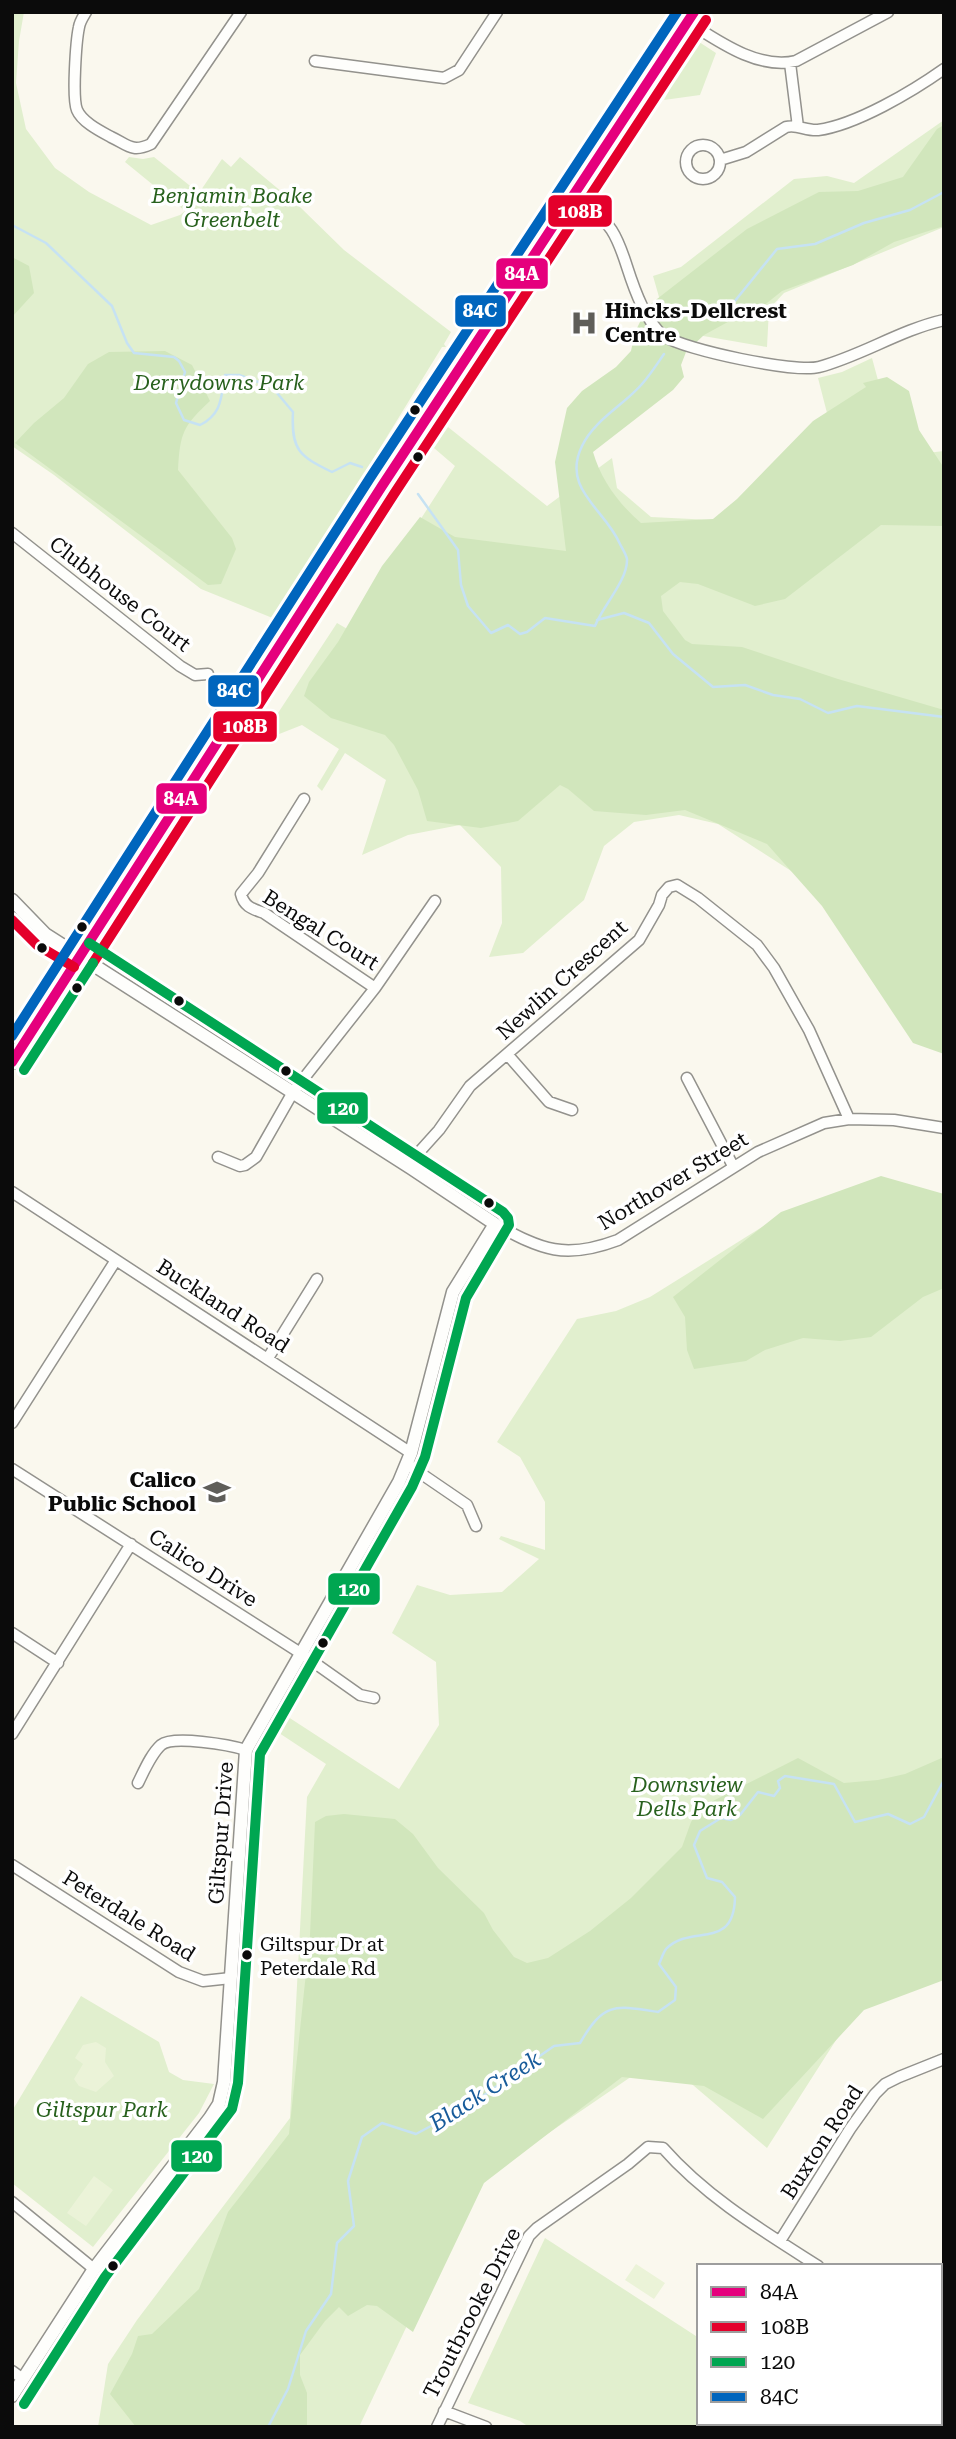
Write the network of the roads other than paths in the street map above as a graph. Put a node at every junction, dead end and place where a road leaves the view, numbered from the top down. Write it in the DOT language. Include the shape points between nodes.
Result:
graph roads {
  1 [pos="86,12"];
  2 [pos="241,12"];
  3 [pos="497,12"];
  4 [pos="888,12"];
  5 [pos="691,17"];
  6 [pos="315,61"];
  7 [pos="790,63"];
  8 [pos="944,69"];
  9 [pos="798,127"];
  10 [pos="720,160"];
  11 [pos="575,196"];
  12 [pos="944,320"];
  13 [pos="12,533"];
  14 [pos="208,674"];
  15 [pos="304,799"];
  16 [pos="12,900"];
  17 [pos="435,901"];
  18 [pos="81,955"];
  19 [pos="375,988"];
  20 [pos="507,1054"];
  21 [pos="12,1062"];
  22 [pos="687,1078"];
  23 [pos="293,1092"];
  24 [pos="572,1110"];
  25 [pos="849,1119"];
  26 [pos="944,1128"];
  27 [pos="218,1157"];
  28 [pos="733,1166"];
  29 [pos="411,1168"];
  30 [pos="12,1192"];
  31 [pos="495,1224"];
  32 [pos="116,1260"];
  33 [pos="317,1279"];
  34 [pos="268,1358"];
  35 [pos="12,1423"];
  36 [pos="409,1459"];
  37 [pos="12,1469"];
  38 [pos="476,1526"];
  39 [pos="131,1544"];
  40 [pos="12,1633"];
  41 [pos="302,1654"];
  42 [pos="58,1663"];
  43 [pos="374,1698"];
  44 [pos="12,1734"];
  45 [pos="247,1750"];
  46 [pos="138,1783"];
  47 [pos="12,1865"];
  48 [pos="231,1978"];
  49 [pos="944,2059"];
  50 [pos="12,2202"];
  51 [pos="780,2241"];
  52 [pos="815,2264"];
  53 [pos="94,2269"];
  54 [pos="12,2371"];
  55 [pos="23,2379"];
  56 [pos="12,2396"];
  57 [pos="444,2411"];
  58 [pos="437,2427"];
  59 [pos="486,2427"];
  1 -- 2 [label="street" via="77,38 77,110 107,136 140,149 151,144"];
  3 -- 6 [label="street" via="459,70 444,78"];
  4 -- 7 [label="street"];
  5 -- 7 [label="street" via="714,40 751,57"];
  5 -- 11 [label="main road"];
  7 -- 9 [label="street"];
  8 -- 9 [label="street" via="851,122 817,130"];
  9 -- 10 [label="street" via="786,127 746,152"];
  11 -- 12 [label="street" via="614,231 649,319 665,337 694,349 812,368"];
  11 -- 18 [label="main road"];
  13 -- 14 [label="street, Clubhouse Court" via="180,666 195,675"];
  15 -- 19 [label="street, Bengal Court" via="241,894 243,901"];
  16 -- 18 [label="street, Northover Street" via="45,933"];
  17 -- 19 [label="street"];
  18 -- 21 [label="main road"];
  18 -- 23 [label="street, Northover Street"];
  19 -- 23 [label="street"];
  20 -- 24 [label="street" via="550,1102"];
  20 -- 25 [label="street, Newlin Crescent" via="639,940 662,895 677,885 758,945 810,1030"];
  20 -- 29 [label="street, Newlin Crescent" via="470,1086"];
  22 -- 28 [label="street"];
  23 -- 27 [label="street" via="252,1160 240,1166"];
  23 -- 29 [label="street, Northover Street"];
  25 -- 26 [label="street, Northover Street"];
  25 -- 28 [label="street, Northover Street" via="806,1130"];
  28 -- 31 [label="street, Northover Street" via="618,1240 594,1248 542,1248"];
  29 -- 31 [label="street, Northover Street"];
  30 -- 32 [label="street, Buckland Road"];
  31 -- 36 [label="street, Giltspur Drive" via="453,1292"];
  32 -- 34 [label="street, Buckland Road"];
  32 -- 35 [label="street"];
  33 -- 34 [label="street"];
  34 -- 36 [label="street, Buckland Road"];
  36 -- 38 [label="street, Buckland Road" via="467,1505"];
  36 -- 41 [label="street, Giltspur Drive"];
  37 -- 39 [label="street, Calico Drive"];
  39 -- 41 [label="street, Calico Drive"];
  39 -- 42 [label="street"];
  40 -- 42 [label="street"];
  41 -- 43 [label="street, Calico Drive" via="360,1695"];
  41 -- 45 [label="street, Giltspur Drive"];
  42 -- 44 [label="street"];
  45 -- 46 [label="street" via="164,1742"];
  45 -- 48 [label="street, Giltspur Drive"];
  47 -- 48 [label="street, Peterdale Road" via="179,1972 203,1981"];
  48 -- 53 [label="street, Giltspur Drive" via="219,2104"];
  49 -- 51 [label="street, Buxton Road" via="885,2084 875,2094"];
  50 -- 53 [label="street"];
  51 -- 52 [label="street, Troutbrooke Drive"];
  51 -- 57 [label="street, Troutbrooke Drive" via="736,2213 663,2148 648,2147 529,2236"];
  53 -- 55 [label="street, Giltspur Drive"];
  54 -- 55 [label="street"];
  55 -- 56 [label="street, Giltspur Drive"];
  57 -- 58 [label="street, Troutbrooke Drive"];
  57 -- 59 [label="street"];
}
